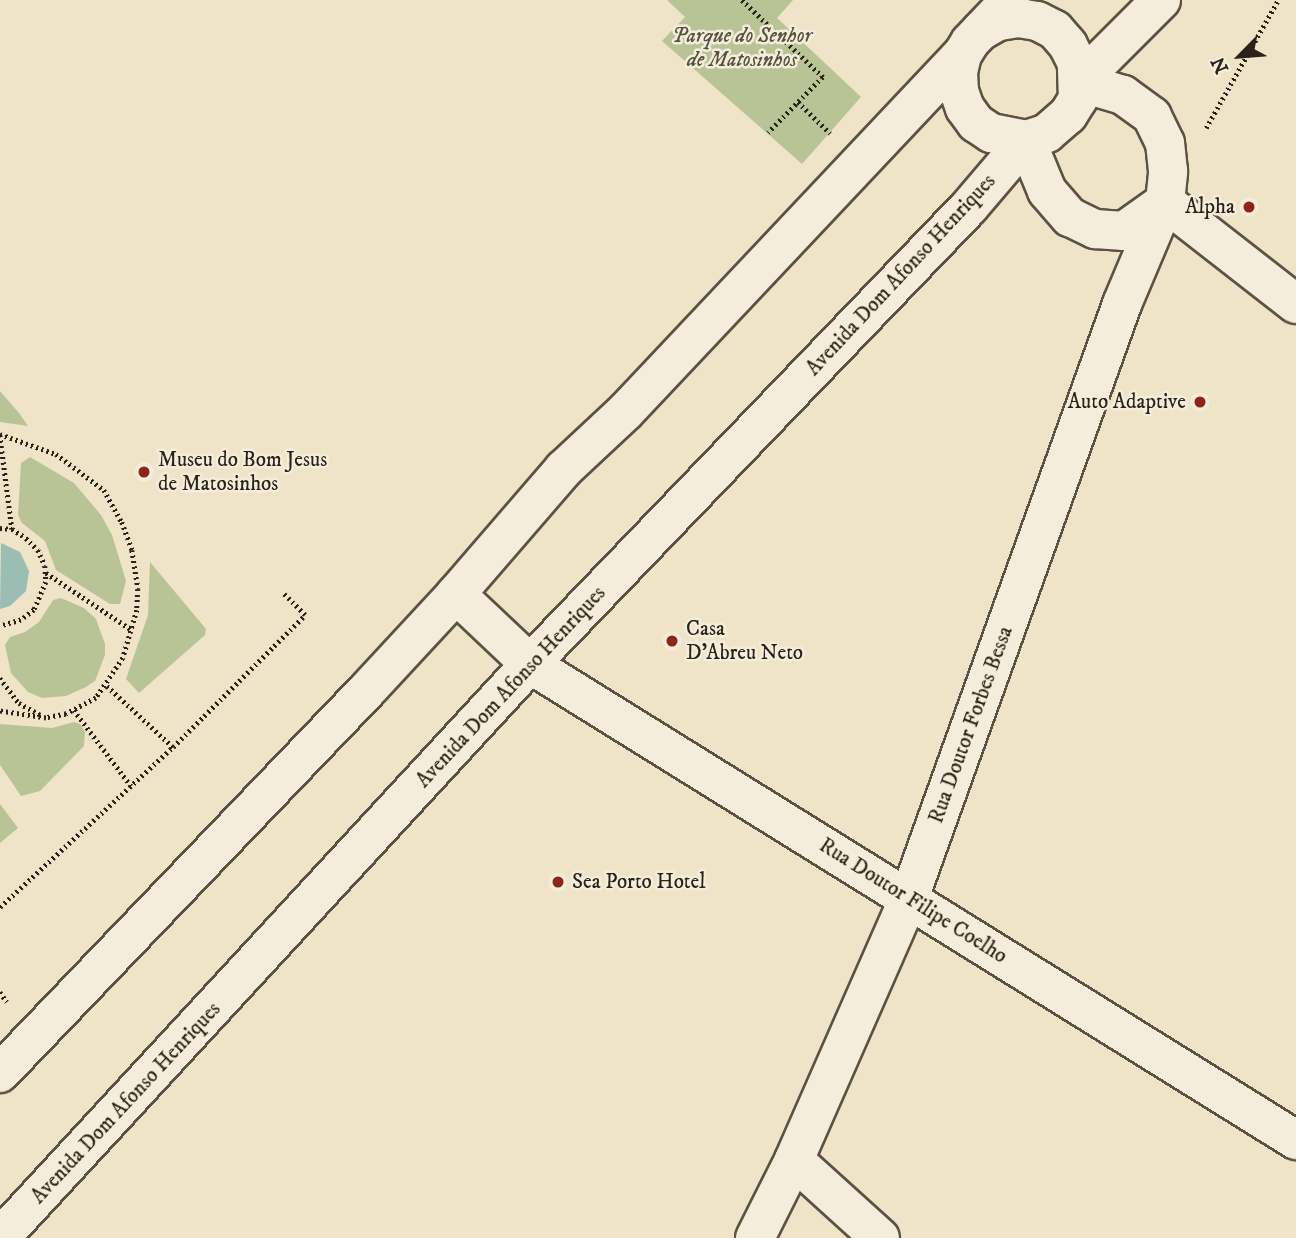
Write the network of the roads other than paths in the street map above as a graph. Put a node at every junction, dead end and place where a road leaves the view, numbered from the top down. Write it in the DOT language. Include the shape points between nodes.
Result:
graph roads {
  1 [pos="1010,0"];
  2 [pos="1161,0"];
  3 [pos="972,43"];
  4 [pos="1079,82"];
  5 [pos="1026,139"];
  6 [pos="1164,202"];
  7 [pos="1296,304"];
  8 [pos="456,594"];
  9 [pos="530,664"];
  10 [pos="909,898"];
  11 [pos="0,1073"];
  12 [pos="1296,1140"];
  13 [pos="794,1160"];
  14 [pos="0,1238"];
  15 [pos="755,1238"];
  16 [pos="880,1238"];
  1 -- 3 [label="main road"];
  2 -- 4 [label="main road, Avenida Dom Afonso Henriques"];
  3 -- 4 [label="main road" via="998,21 1018,18 1046,26 1068,45"];
  3 -- 5 [label="main road" via="959,82 965,108 991,133"];
  3 -- 8 [label="main road" via="625,412 564,468"];
  4 -- 5 [label="main road, Avenida Dom Afonso Henriques" via="1078,99 1068,115 1046,133"];
  4 -- 6 [label="main road" via="1123,95 1152,116 1165,143"];
  5 -- 6 [label="main road" via="1046,191 1070,217 1095,229 1124,231"];
  5 -- 9 [label="main road, Avenida Dom Afonso Henriques" via="969,207"];
  6 -- 7 [label="main road"];
  6 -- 10 [label="main road, Rua Doutor Forbes Bessa" via="1122,304"];
  8 -- 9 [label="main road, Rua Doutor Filipe Coelho"];
  8 -- 11 [label="main road"];
  9 -- 10 [label="main road, Rua Doutor Filipe Coelho"];
  9 -- 14 [label="main road, Avenida Dom Afonso Henriques"];
  10 -- 12 [label="main road, Rua Doutor Filipe Coelho"];
  10 -- 13 [label="main road, Rua Doutor Forbes Bessa"];
  13 -- 15 [label="main road, Rua Doutor Forbes Bessa"];
  13 -- 16 [label="main road"];
}
